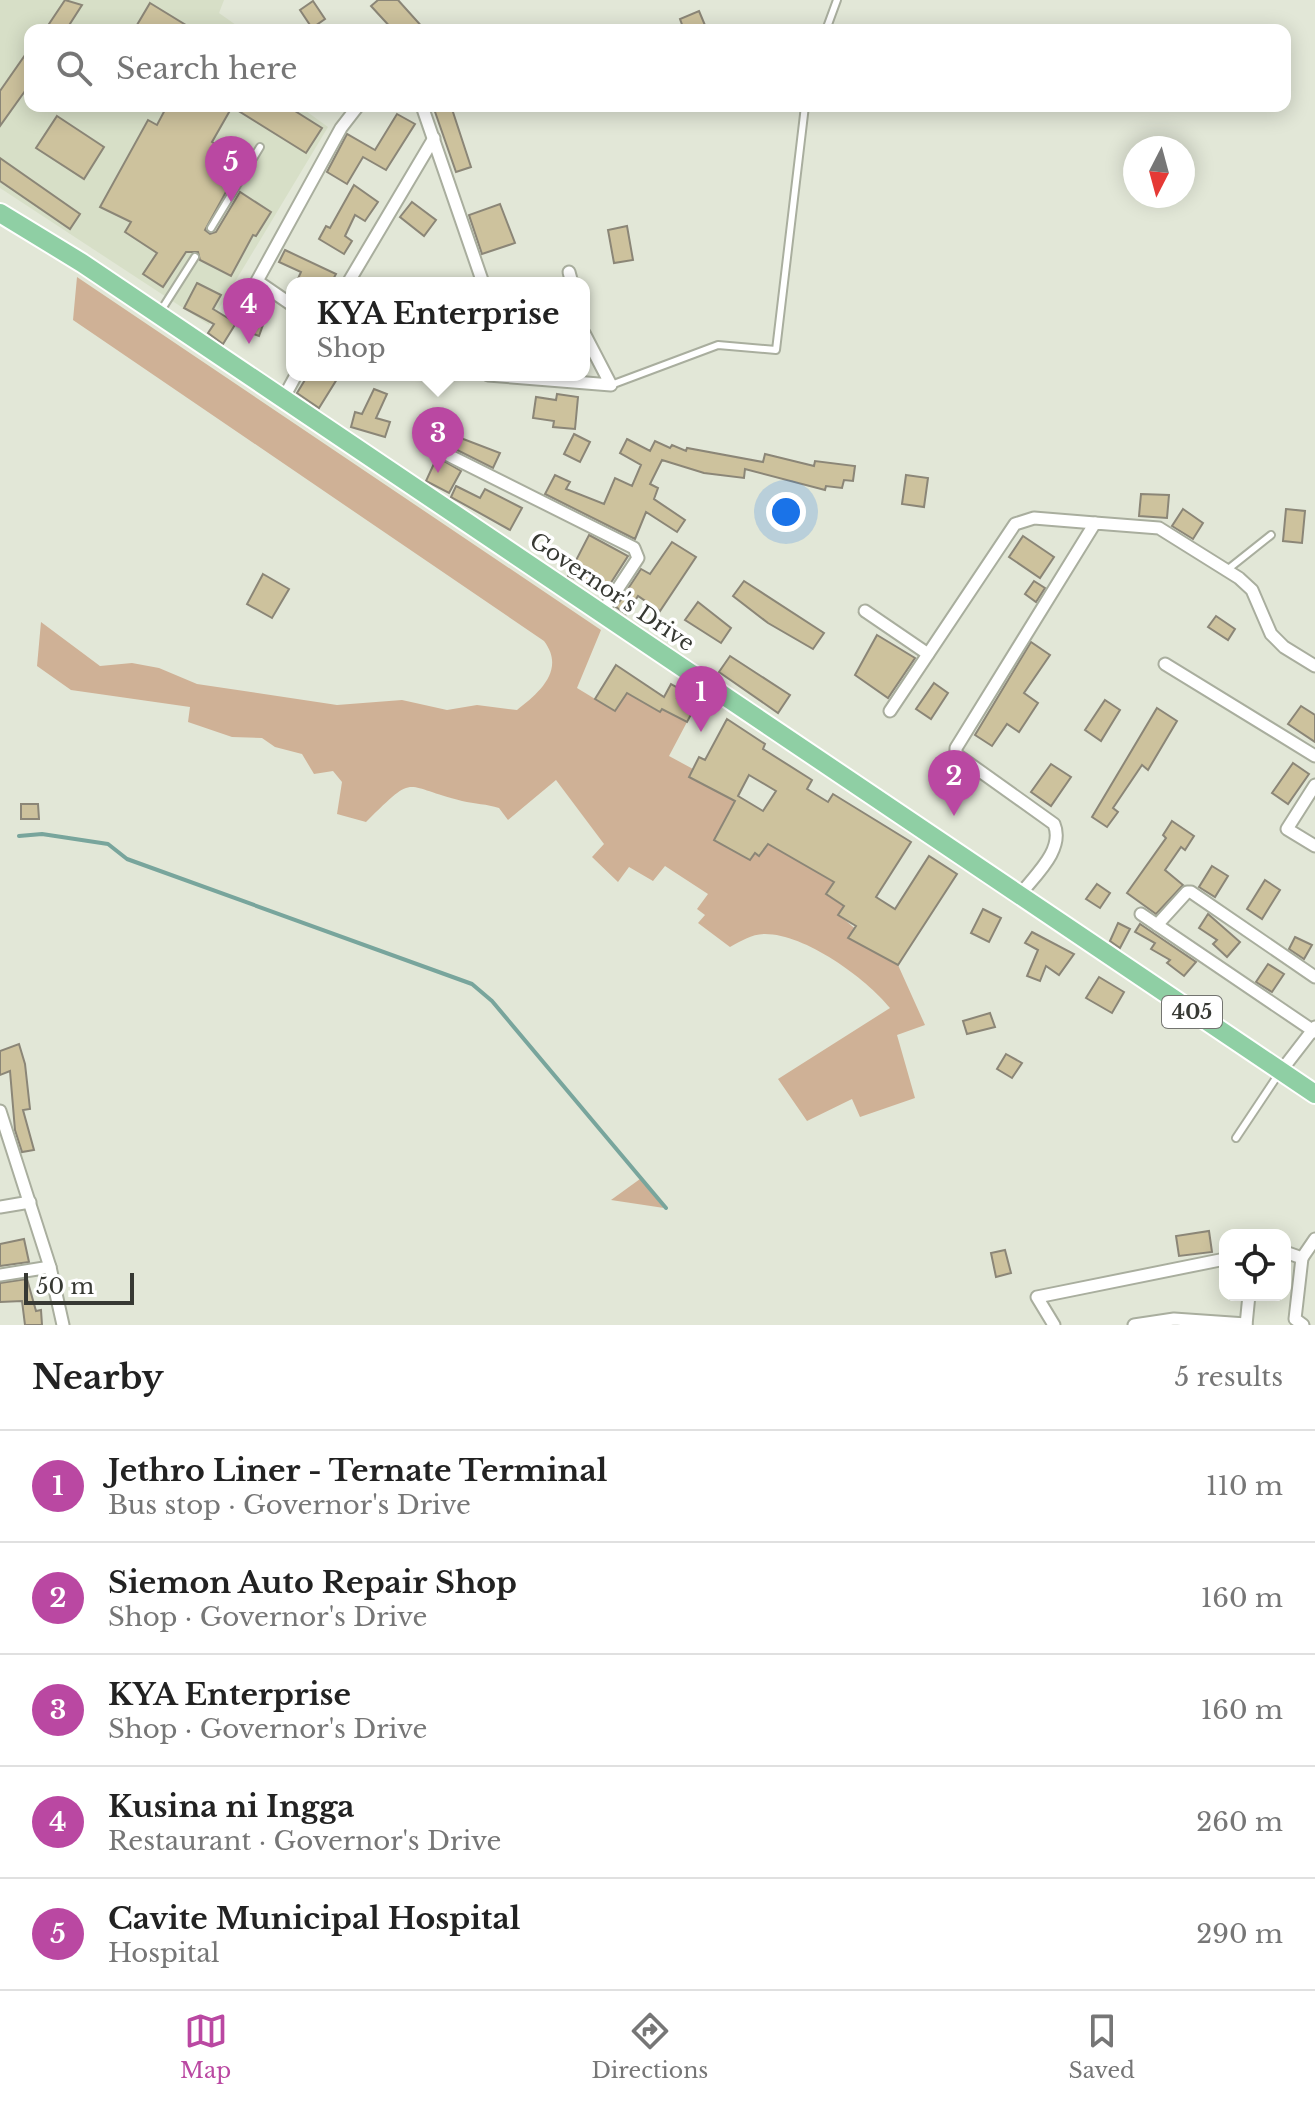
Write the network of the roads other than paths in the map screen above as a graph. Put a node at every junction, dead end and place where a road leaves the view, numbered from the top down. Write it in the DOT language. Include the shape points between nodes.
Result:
graph roads {
  1 [pos="837,0"];
  2 [pos="828,24"];
  3 [pos="353,112"];
  4 [pos="424,112"];
  5 [pos="804,112"];
  6 [pos="434,138"];
  7 [pos="260,147"];
  8 [pos="0,213"];
  9 [pos="211,228"];
  10 [pos="195,257"];
  11 [pos="352,277"];
  12 [pos="481,277"];
  13 [pos="286,301"];
  14 [pos="158,315"];
  15 [pos="590,345"];
  16 [pos="293,381"];
  17 [pos="564,381"];
  18 [pos="611,385"];
  19 [pos="283,399"];
  20 [pos="448,455"];
  21 [pos="1095,523"];
  22 [pos="1271,535"];
  23 [pos="1225,571"];
  24 [pos="865,611"];
  25 [pos="601,614"];
  26 [pos="928,654"];
  27 [pos="1165,664"];
  28 [pos="1315,666"];
  29 [pos="890,711"];
  30 [pos="1315,756"];
  31 [pos="1315,785"];
  32 [pos="1315,846"];
  33 [pos="1019,896"];
  34 [pos="1141,914"];
  35 [pos="1157,925"];
  36 [pos="1315,977"];
  37 [pos="1314,1030"];
  38 [pos="1281,1071"];
  39 [pos="1315,1094"];
  40 [pos="0,1111"];
  41 [pos="1236,1138"];
  42 [pos="6,1145"];
  43 [pos="30,1202"];
  44 [pos="0,1207"];
  45 [pos="1315,1239"];
  46 [pos="1291,1254"];
  47 [pos="1302,1258"];
  48 [pos="1219,1260"];
  49 [pos="50,1267"];
  50 [pos="0,1275"];
  51 [pos="1248,1301"];
  52 [pos="1174,1322"];
  53 [pos="1246,1324"];
  54 [pos="63,1325"];
  55 [pos="1054,1325"];
  56 [pos="1134,1325"];
  57 [pos="1303,1325"];
  1 -- 2 [label="lane"];
  3 -- 13 [label="street" via="257,281"];
  4 -- 6 [label="street"];
  5 -- 18 [label="lane" via="776,350 718,345"];
  6 -- 11 [label="street"];
  6 -- 12 [label="street"];
  7 -- 9 [label="lane"];
  8 -- 14 [label="main road, Governor's Drive / 405"];
  10 -- 14 [label="lane"];
  14 -- 19 [label="main road, Governor's Drive / 405"];
  15 -- 18 [label="street"];
  16 -- 19 [label="street"];
  17 -- 18 [label="street"];
  19 -- 25 [label="main road, Governor's Drive / 405"];
  20 -- 25 [label="street" via="634,548 638,558"];
  21 -- 23 [label="street" via="1159,528"];
  21 -- 26 [label="street" via="1034,518 1015,524"];
  21 -- 33 [label="street" via="956,748 956,754 1054,824 1058,833 1056,847"];
  22 -- 23 [label="lane"];
  23 -- 28 [label="street" via="1252,590 1278,642"];
  24 -- 26 [label="street"];
  25 -- 33 [label="main road, Governor's Drive / 405"];
  26 -- 29 [label="street"];
  27 -- 30 [label="street"];
  31 -- 32 [label="street" via="1287,829"];
  33 -- 38 [label="main road, Governor's Drive / 405"];
  34 -- 35 [label="street"];
  35 -- 36 [label="street" via="1191,892"];
  35 -- 37 [label="street"];
  37 -- 38 [label="street"];
  38 -- 39 [label="main road, Governor's Drive / 405"];
  38 -- 41 [label="lane"];
  40 -- 42 [label="street"];
  42 -- 43 [label="street"];
  43 -- 44 [label="street"];
  43 -- 49 [label="street"];
  45 -- 47 [label="street"];
  46 -- 47 [label="street"];
  47 -- 57 [label="street" via="1294,1302 1295,1319"];
  48 -- 55 [label="street" via="1037,1297"];
  49 -- 50 [label="street"];
  49 -- 54 [label="street"];
  51 -- 53 [label="street"];
  52 -- 53 [label="street"];
  52 -- 56 [label="street"];
}
